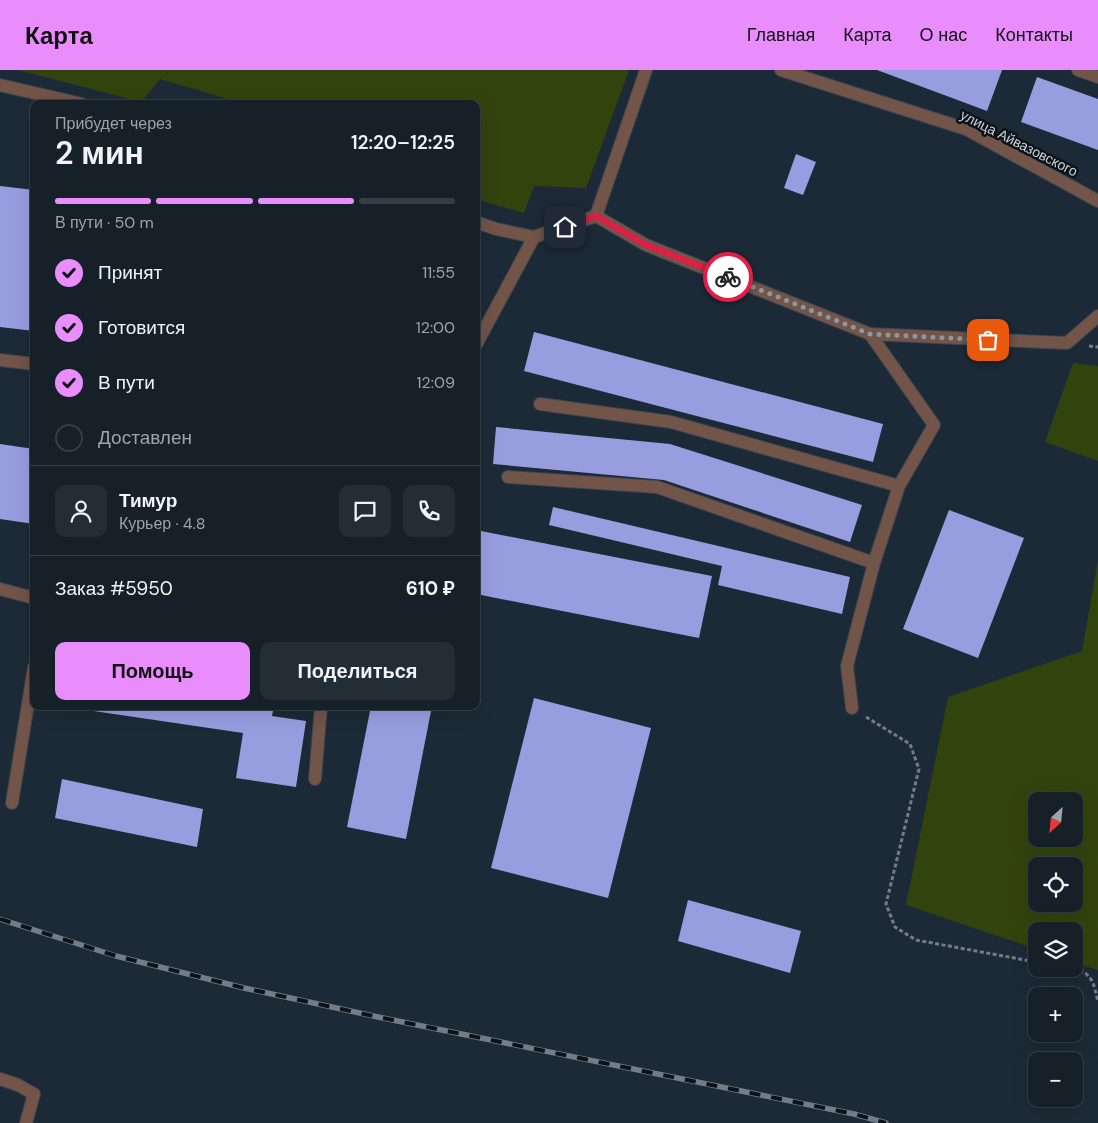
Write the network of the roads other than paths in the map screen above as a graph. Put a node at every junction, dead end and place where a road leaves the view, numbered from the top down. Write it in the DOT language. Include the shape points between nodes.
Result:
graph roads {
  1 [pos="646,70"];
  2 [pos="781,70"];
  3 [pos="1078,70"];
  4 [pos="1098,77"];
  5 [pos="0,85"];
  6 [pos="65,100"];
  7 [pos="1098,201"];
  8 [pos="596,216"];
  9 [pos="480,223"];
  10 [pos="534,237"];
  11 [pos="1098,316"];
  12 [pos="870,334"];
  13 [pos="480,338"];
  14 [pos="0,360"];
  15 [pos="30,364"];
  16 [pos="540,404"];
  17 [pos="508,477"];
  18 [pos="899,486"];
  19 [pos="874,563"];
  20 [pos="0,589"];
  21 [pos="30,597"];
  22 [pos="30,692"];
  23 [pos="852,708"];
  24 [pos="321,710"];
  25 [pos="315,779"];
  26 [pos="12,803"];
  27 [pos="0,1080"];
  28 [pos="26,1123"];
  1 -- 8 [label="street"];
  2 -- 7 [label="street, улица Айвазовского" via="966,129"];
  3 -- 4 [label="street"];
  5 -- 6 [label="street"];
  8 -- 10 [label="street"];
  8 -- 12 [label="street" via="646,245"];
  9 -- 10 [label="street"];
  10 -- 13 [label="street"];
  11 -- 12 [label="street" via="1067,344"];
  12 -- 18 [label="street" via="934,425"];
  14 -- 15 [label="street"];
  16 -- 18 [label="street" via="670,422"];
  17 -- 19 [label="street" via="657,487"];
  18 -- 19 [label="street"];
  19 -- 23 [label="street" via="847,666"];
  20 -- 21 [label="street"];
  22 -- 26 [label="street"];
  24 -- 25 [label="street"];
  27 -- 28 [label="street" via="34,1094"];
}
